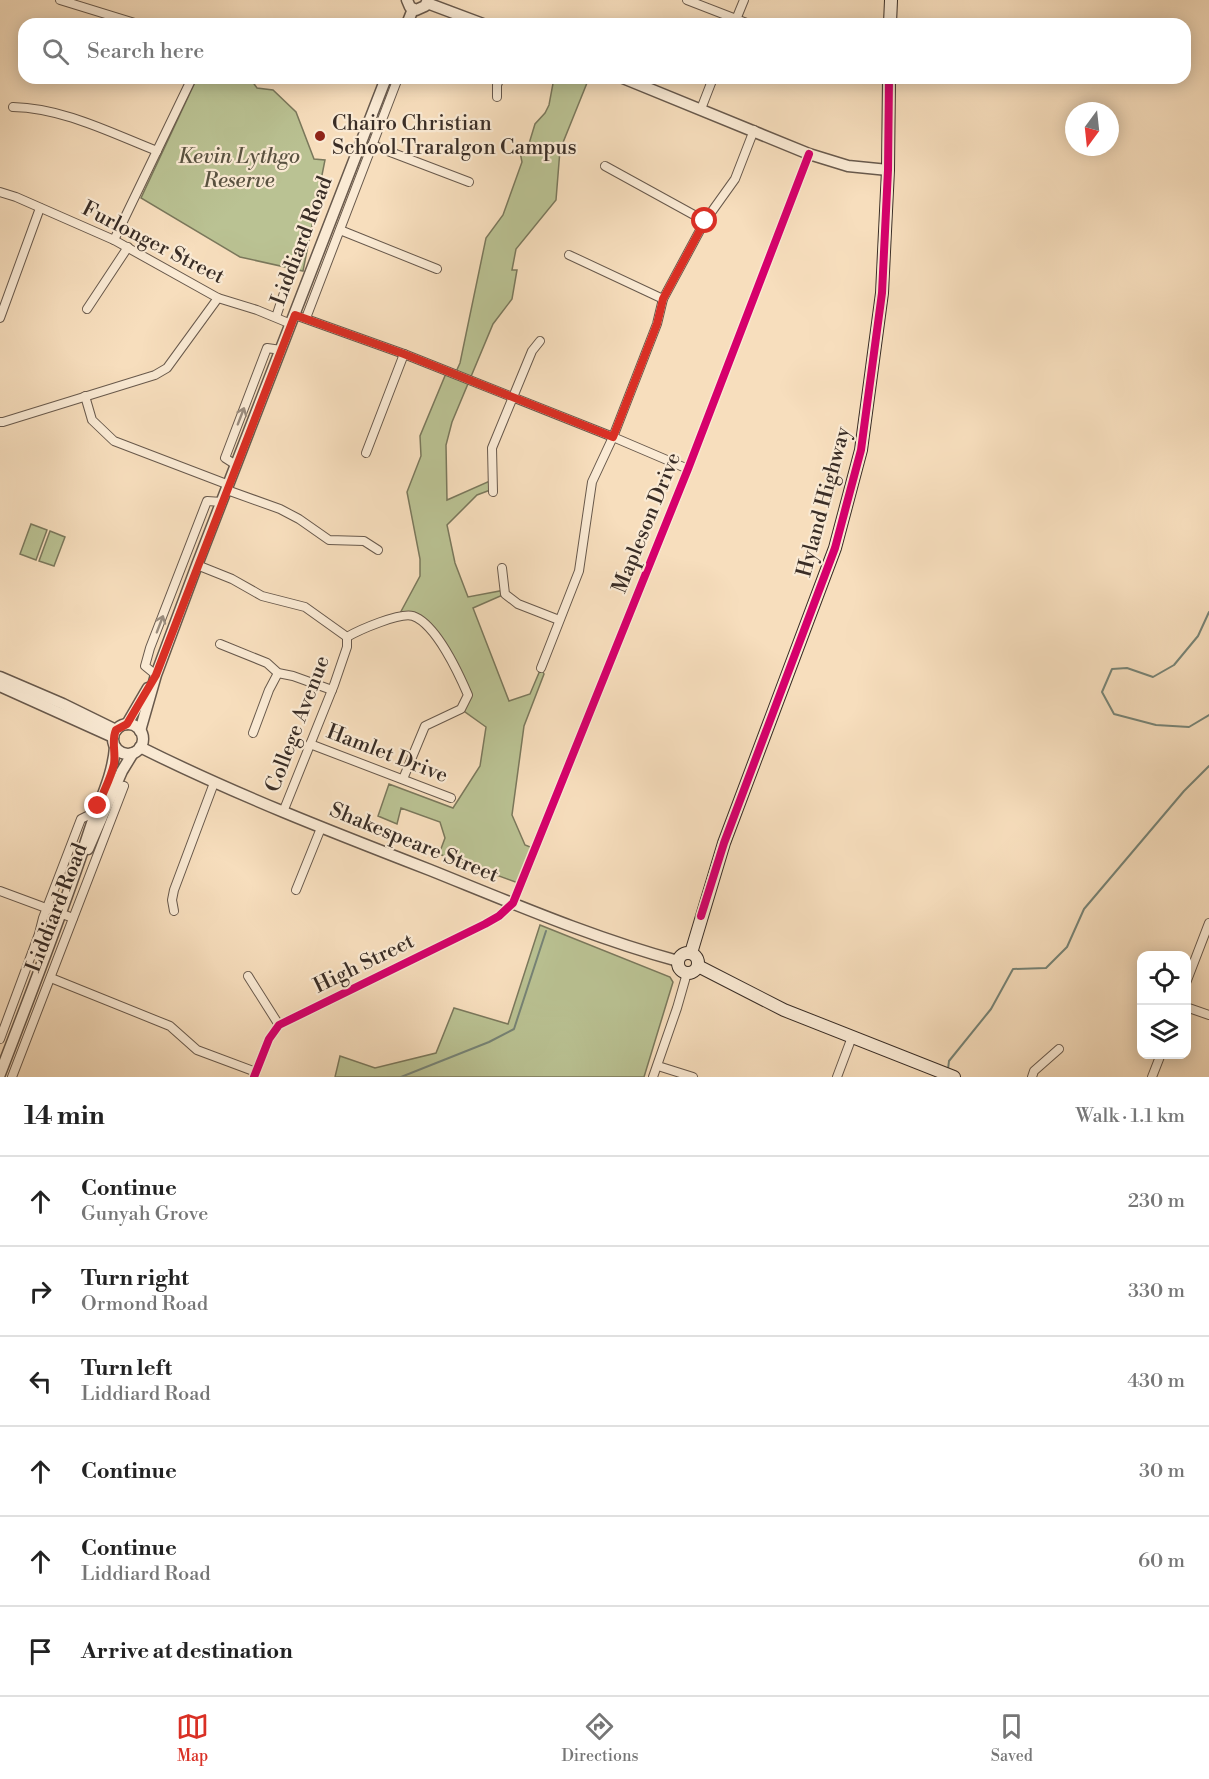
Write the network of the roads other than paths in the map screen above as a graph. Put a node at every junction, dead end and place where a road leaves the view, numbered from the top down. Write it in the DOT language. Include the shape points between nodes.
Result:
graph roads {
  1 [pos="60,0"];
  2 [pos="687,0"];
  3 [pos="744,0"];
  4 [pos="891,0"];
  5 [pos="428,2"];
  6 [pos="410,5"];
  7 [pos="118,18"];
  8 [pos="468,18"];
  9 [pos="728,18"];
  10 [pos="736,18"];
  11 [pos="890,18"];
  12 [pos="189,84"];
  13 [pos="384,84"];
  14 [pos="396,84"];
  15 [pos="497,84"];
  16 [pos="638,84"];
  17 [pos="711,84"];
  18 [pos="889,84"];
  19 [pos="496,98"];
  20 [pos="13,107"];
  21 [pos="701,109"];
  22 [pos="754,130"];
  23 [pos="372,145"];
  24 [pos="157,151"];
  25 [pos="809,154"];
  26 [pos="605,166"];
  27 [pos="888,170"];
  28 [pos="469,182"];
  29 [pos="0,192"];
  30 [pos="40,208"];
  31 [pos="705,221"];
  32 [pos="340,230"];
  33 [pos="114,240"];
  34 [pos="128,248"];
  35 [pos="569,255"];
  36 [pos="436,269"];
  37 [pos="290,275"];
  38 [pos="218,298"];
  39 [pos="663,299"];
  40 [pos="87,309"];
  41 [pos="276,317"];
  42 [pos="0,318"];
  43 [pos="306,318"];
  44 [pos="293,320"];
  45 [pos="540,341"];
  46 [pos="404,354"];
  47 [pos="85,396"];
  48 [pos="512,397"];
  49 [pos="0,422"];
  50 [pos="613,437"];
  51 [pos="366,453"];
  52 [pos="688,469"];
  53 [pos="228,487"];
  54 [pos="493,492"];
  55 [pos="222,502"];
  56 [pos="378,550"];
  57 [pos="197,565"];
  58 [pos="502,568"];
  59 [pos="560,620"];
  60 [pos="347,637"];
  61 [pos="220,644"];
  62 [pos="542,668"];
  63 [pos="278,673"];
  64 [pos="156,675"];
  65 [pos="0,677"];
  66 [pos="0,686"];
  67 [pos="332,690"];
  68 [pos="127,724"];
  69 [pos="140,731"];
  70 [pos="254,734"];
  71 [pos="115,738"];
  72 [pos="310,744"];
  73 [pos="137,750"];
  74 [pos="403,779"];
  75 [pos="214,783"];
  76 [pos="124,786"];
  77 [pos="451,798"];
  78 [pos="95,812"];
  79 [pos="282,812"];
  80 [pos="321,828"];
  81 [pos="76,873"];
  82 [pos="296,890"];
  83 [pos="0,891"];
  84 [pos="513,903"];
  85 [pos="47,909"];
  86 [pos="174,911"];
  87 [pos="60,914"];
  88 [pos="74,918"];
  89 [pos="1209,923"];
  90 [pos="691,953"];
  91 [pos="678,961"];
  92 [pos="692,969"];
  93 [pos="1191,970"];
  94 [pos="248,976"];
  95 [pos="51,978"];
  96 [pos="1191,1008"];
  97 [pos="1209,1015"];
  98 [pos="279,1025"];
  99 [pos="852,1037"];
  100 [pos="0,1039"];
  101 [pos="1059,1049"];
  102 [pos="1159,1059"];
  103 [pos="658,1066"];
  104 [pos="0,1074"];
  105 [pos="255,1075"];
  106 [pos="12,1077"];
  107 [pos="653,1077"];
  108 [pos="693,1077"];
  109 [pos="837,1077"];
  110 [pos="954,1077"];
  111 [pos="1032,1077"];
  112 [pos="1152,1077"];
  1 -- 7 [label="street"];
  2 -- 9 [label="street"];
  3 -- 10 [label="street"];
  4 -- 11 [label="main road"];
  5 -- 6 [label="street" via="423,8"];
  5 -- 8 [label="street"];
  12 -- 24 [label="street"];
  13 -- 44 [label="street, Liddiard Road"];
  14 -- 23 [label="street, Liddiard Road"];
  15 -- 19 [label="street"];
  16 -- 21 [label="street"];
  17 -- 21 [label="street"];
  18 -- 27 [label="main road, Hyland Highway"];
  20 -- 24 [label="street" via="34,107"];
  21 -- 22 [label="street"];
  22 -- 25 [label="street"];
  22 -- 31 [label="street" via="735,179"];
  23 -- 28 [label="street"];
  23 -- 32 [label="street, Liddiard Road"];
  24 -- 33 [label="street"];
  25 -- 27 [label="street" via="848,166"];
  25 -- 52 [label="street, Mapleson Drive"];
  26 -- 31 [label="street"];
  27 -- 90 [label="main road, Hyland Highway" via="882,293 861,450 835,548 724,843"];
  29 -- 30 [label="street, Furlonger Street"];
  30 -- 33 [label="street, Furlonger Street"];
  30 -- 42 [label="street"];
  31 -- 39 [label="street"];
  32 -- 36 [label="street"];
  32 -- 43 [label="street, Liddiard Road"];
  33 -- 34 [label="street, Furlonger Street"];
  34 -- 38 [label="street, Furlonger Street"];
  34 -- 40 [label="street"];
  35 -- 39 [label="street"];
  37 -- 41 [label="street, Liddiard Road"];
  38 -- 41 [label="street, Furlonger Street"];
  38 -- 47 [label="street" via="167,368"];
  39 -- 50 [label="street"];
  41 -- 44 [label="street, Furlonger Street"];
  43 -- 44 [label="street, Furlonger Street"];
  43 -- 46 [label="street, Furlonger Street"];
  44 -- 53 [label="street, Liddiard Road"];
  45 -- 48 [label="street"];
  46 -- 48 [label="street, Furlonger Street"];
  46 -- 51 [label="street"];
  47 -- 49 [label="street"];
  47 -- 53 [label="street" via="92,420 114,441"];
  48 -- 50 [label="street, Furlonger Street"];
  48 -- 54 [label="street" via="492,448"];
  50 -- 52 [label="street, Furlonger Street"];
  50 -- 59 [label="street" via="592,482 579,571"];
  52 -- 84 [label="street, Mapleson Drive"];
  53 -- 55 [label="street, Liddiard Road"];
  53 -- 56 [label="street" via="280,509 329,540 364,541"];
  55 -- 57 [label="street, Liddiard Road"];
  64 -- 55 [label="street, Liddiard Road, one-way" via="145,666 170,596 207,501"];
  57 -- 60 [label="street, College Avenue" via="262,596 305,607"];
  57 -- 64 [label="street, Liddiard Road"];
  58 -- 59 [label="street" via="505,594 518,604"];
  59 -- 62 [label="street"];
  60 -- 67 [label="street, College Avenue"];
  60 -- 74 [label="street" via="376,624 413,616 441,643 468,695 460,709 425,726"];
  61 -- 63 [label="street" via="267,663"];
  63 -- 67 [label="street"];
  63 -- 70 [label="street"];
  64 -- 68 [label="street, Liddiard Road"];
  64 -- 69 [label="street, Liddiard Road"];
  65 -- 71 [label="street" via="63,704"];
  66 -- 71 [label="street"];
  67 -- 72 [label="street, College Avenue"];
  68 -- 69 [label="street"];
  68 -- 71 [label="street"];
  69 -- 73 [label="street" via="143,740"];
  71 -- 73 [label="street" via="123,753"];
  71 -- 78 [label="street, Liddiard Road" via="112,770"];
  72 -- 74 [label="street, Hamlet Drive"];
  72 -- 79 [label="street, College Avenue"];
  73 -- 75 [label="street, Shakespeare Street"];
  73 -- 81 [label="street, Liddiard Road" via="122,771"];
  74 -- 77 [label="street, Hamlet Drive"];
  75 -- 79 [label="street, Shakespeare Street"];
  75 -- 86 [label="street" via="174,890"];
  76 -- 88 [label="street, Liddiard Road"];
  78 -- 81 [label="street, Liddiard Road"];
  78 -- 85 [label="street, Liddiard Road" via="81,819"];
  79 -- 80 [label="street, Shakespeare Street"];
  80 -- 82 [label="street"];
  80 -- 84 [label="street, Shakespeare Street"];
  81 -- 87 [label="street, Liddiard Road"];
  83 -- 85 [label="street"];
  84 -- 91 [label="street, Shakespeare Street" via="610,941"];
  84 -- 98 [label="street, High Street" via="486,924"];
  85 -- 87 [label="street"];
  85 -- 100 [label="street, Liddiard Road"];
  87 -- 88 [label="street"];
  87 -- 104 [label="street, Liddiard Road"];
  88 -- 95 [label="street, Liddiard Road"];
  89 -- 93 [label="street"];
  90 -- 91 [label="main road"];
  90 -- 92 [label="main road" via="697,958"];
  91 -- 92 [label="main road" via="681,970"];
  92 -- 99 [label="main road"];
  92 -- 103 [label="street"];
  94 -- 98 [label="street"];
  95 -- 105 [label="street" via="170,1026 197,1050"];
  95 -- 106 [label="street, Liddiard Road"];
  96 -- 97 [label="street"];
  98 -- 105 [label="street"];
  99 -- 109 [label="street"];
  99 -- 110 [label="main road"];
  101 -- 111 [label="street"];
  102 -- 112 [label="street"];
  103 -- 107 [label="street"];
  103 -- 108 [label="street"];
}
